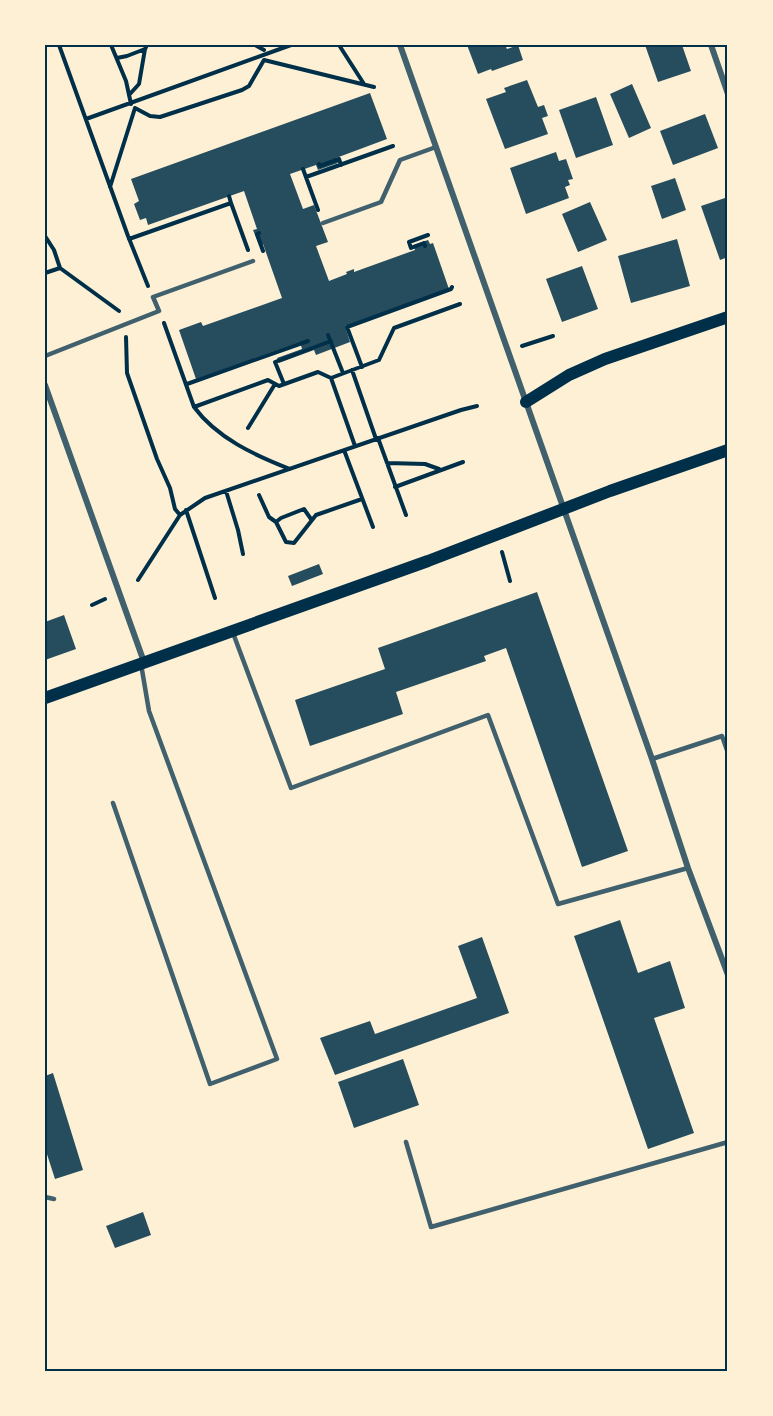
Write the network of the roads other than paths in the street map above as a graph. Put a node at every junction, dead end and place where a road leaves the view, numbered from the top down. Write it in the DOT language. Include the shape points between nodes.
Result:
graph roads {
  1 [pos="400,45"];
  2 [pos="711,45"];
  3 [pos="728,94"];
  4 [pos="436,147"];
  5 [pos="323,223"];
  6 [pos="253,261"];
  7 [pos="728,317"];
  8 [pos="45,356"];
  9 [pos="45,385"];
  10 [pos="526,402"];
  11 [pos="728,450"];
  12 [pos="563,509"];
  13 [pos="232,631"];
  14 [pos="142,663"];
  15 [pos="45,698"];
  16 [pos="728,753"];
  17 [pos="652,759"];
  18 [pos="113,803"];
  19 [pos="688,868"];
  20 [pos="728,975"];
  21 [pos="406,1142"];
  22 [pos="728,1142"];
  23 [pos="45,1197"];
  24 [pos="54,1199"];
  1 -- 4 [label="street"];
  2 -- 3 [label="street"];
  4 -- 5 [label="lane" via="400,159 381,202"];
  4 -- 10 [label="street"];
  6 -- 8 [label="lane" via="153,297 159,311"];
  7 -- 10 [label="main road" via="605,359 569,375"];
  9 -- 14 [label="street"];
  10 -- 12 [label="street"];
  11 -- 12 [label="main road"];
  12 -- 13 [label="main road"];
  12 -- 17 [label="street"];
  13 -- 14 [label="main road"];
  13 -- 19 [label="lane" via="291,788 488,715 558,904"];
  14 -- 15 [label="main road"];
  14 -- 18 [label="lane" via="149,711 277,1059 210,1084"];
  16 -- 17 [label="lane" via="722,736"];
  17 -- 19 [label="street"];
  19 -- 20 [label="street"];
  21 -- 22 [label="lane" via="431,1227"];
  23 -- 24 [label="lane"];
}
